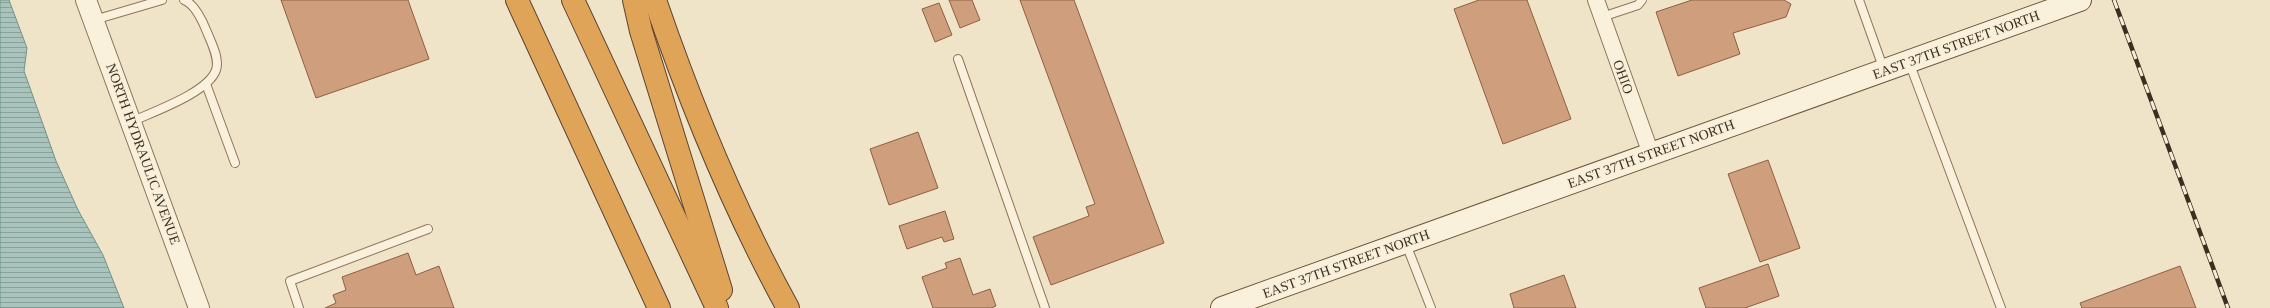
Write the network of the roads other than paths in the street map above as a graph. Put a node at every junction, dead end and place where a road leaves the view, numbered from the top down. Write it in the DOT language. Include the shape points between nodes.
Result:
graph roads {
  1 [pos="86,0"];
  2 [pos="162,0"];
  3 [pos="184,0"];
  4 [pos="517,0"];
  5 [pos="573,0"];
  6 [pos="634,0"];
  7 [pos="655,0"];
  8 [pos="1596,0"];
  9 [pos="1642,0"];
  10 [pos="1859,0"];
  11 [pos="2080,0"];
  12 [pos="1602,17"];
  13 [pos="93,20"];
  14 [pos="958,59"];
  15 [pos="1909,62"];
  16 [pos="1884,70"];
  17 [pos="206,84"];
  18 [pos="131,122"];
  19 [pos="1651,154"];
  20 [pos="234,162"];
  21 [pos="428,230"];
  22 [pos="1406,243"];
  23 [pos="199,308"];
  24 [pos="299,308"];
  25 [pos="659,308"];
  26 [pos="717,308"];
  27 [pos="726,308"];
  28 [pos="788,308"];
  29 [pos="1045,308"];
  30 [pos="1222,308"];
  31 [pos="1431,308"];
  32 [pos="2001,308"];
  1 -- 13 [label="street, NORTH HYDRAULIC AVENUE"];
  2 -- 13 [label="lane"];
  3 -- 17 [label="lane" via="189,2 204,23 215,53 216,70"];
  4 -- 25 [label="highway"];
  5 -- 26 [label="highway"];
  6 -- 27 [label="highway" via="641,31"];
  7 -- 28 [label="highway" via="727,185 766,269"];
  8 -- 12 [label="street, OHIO"];
  9 -- 12 [label="lane" via="1638,5"];
  10 -- 16 [label="lane"];
  11 -- 15 [label="main road, EAST 37TH STREET NORTH"];
  12 -- 19 [label="street, OHIO"];
  13 -- 18 [label="street, NORTH HYDRAULIC AVENUE"];
  14 -- 29 [label="lane"];
  15 -- 16 [label="main road, EAST 37TH STREET NORTH"];
  15 -- 32 [label="lane"];
  16 -- 19 [label="main road, EAST 37TH STREET NORTH"];
  17 -- 18 [label="lane" via="177,101"];
  17 -- 20 [label="lane"];
  18 -- 23 [label="street, NORTH HYDRAULIC AVENUE"];
  19 -- 22 [label="main road, EAST 37TH STREET NORTH"];
  21 -- 24 [label="lane" via="290,280"];
  22 -- 30 [label="main road, EAST 37TH STREET NORTH"];
  22 -- 31 [label="lane"];
}
